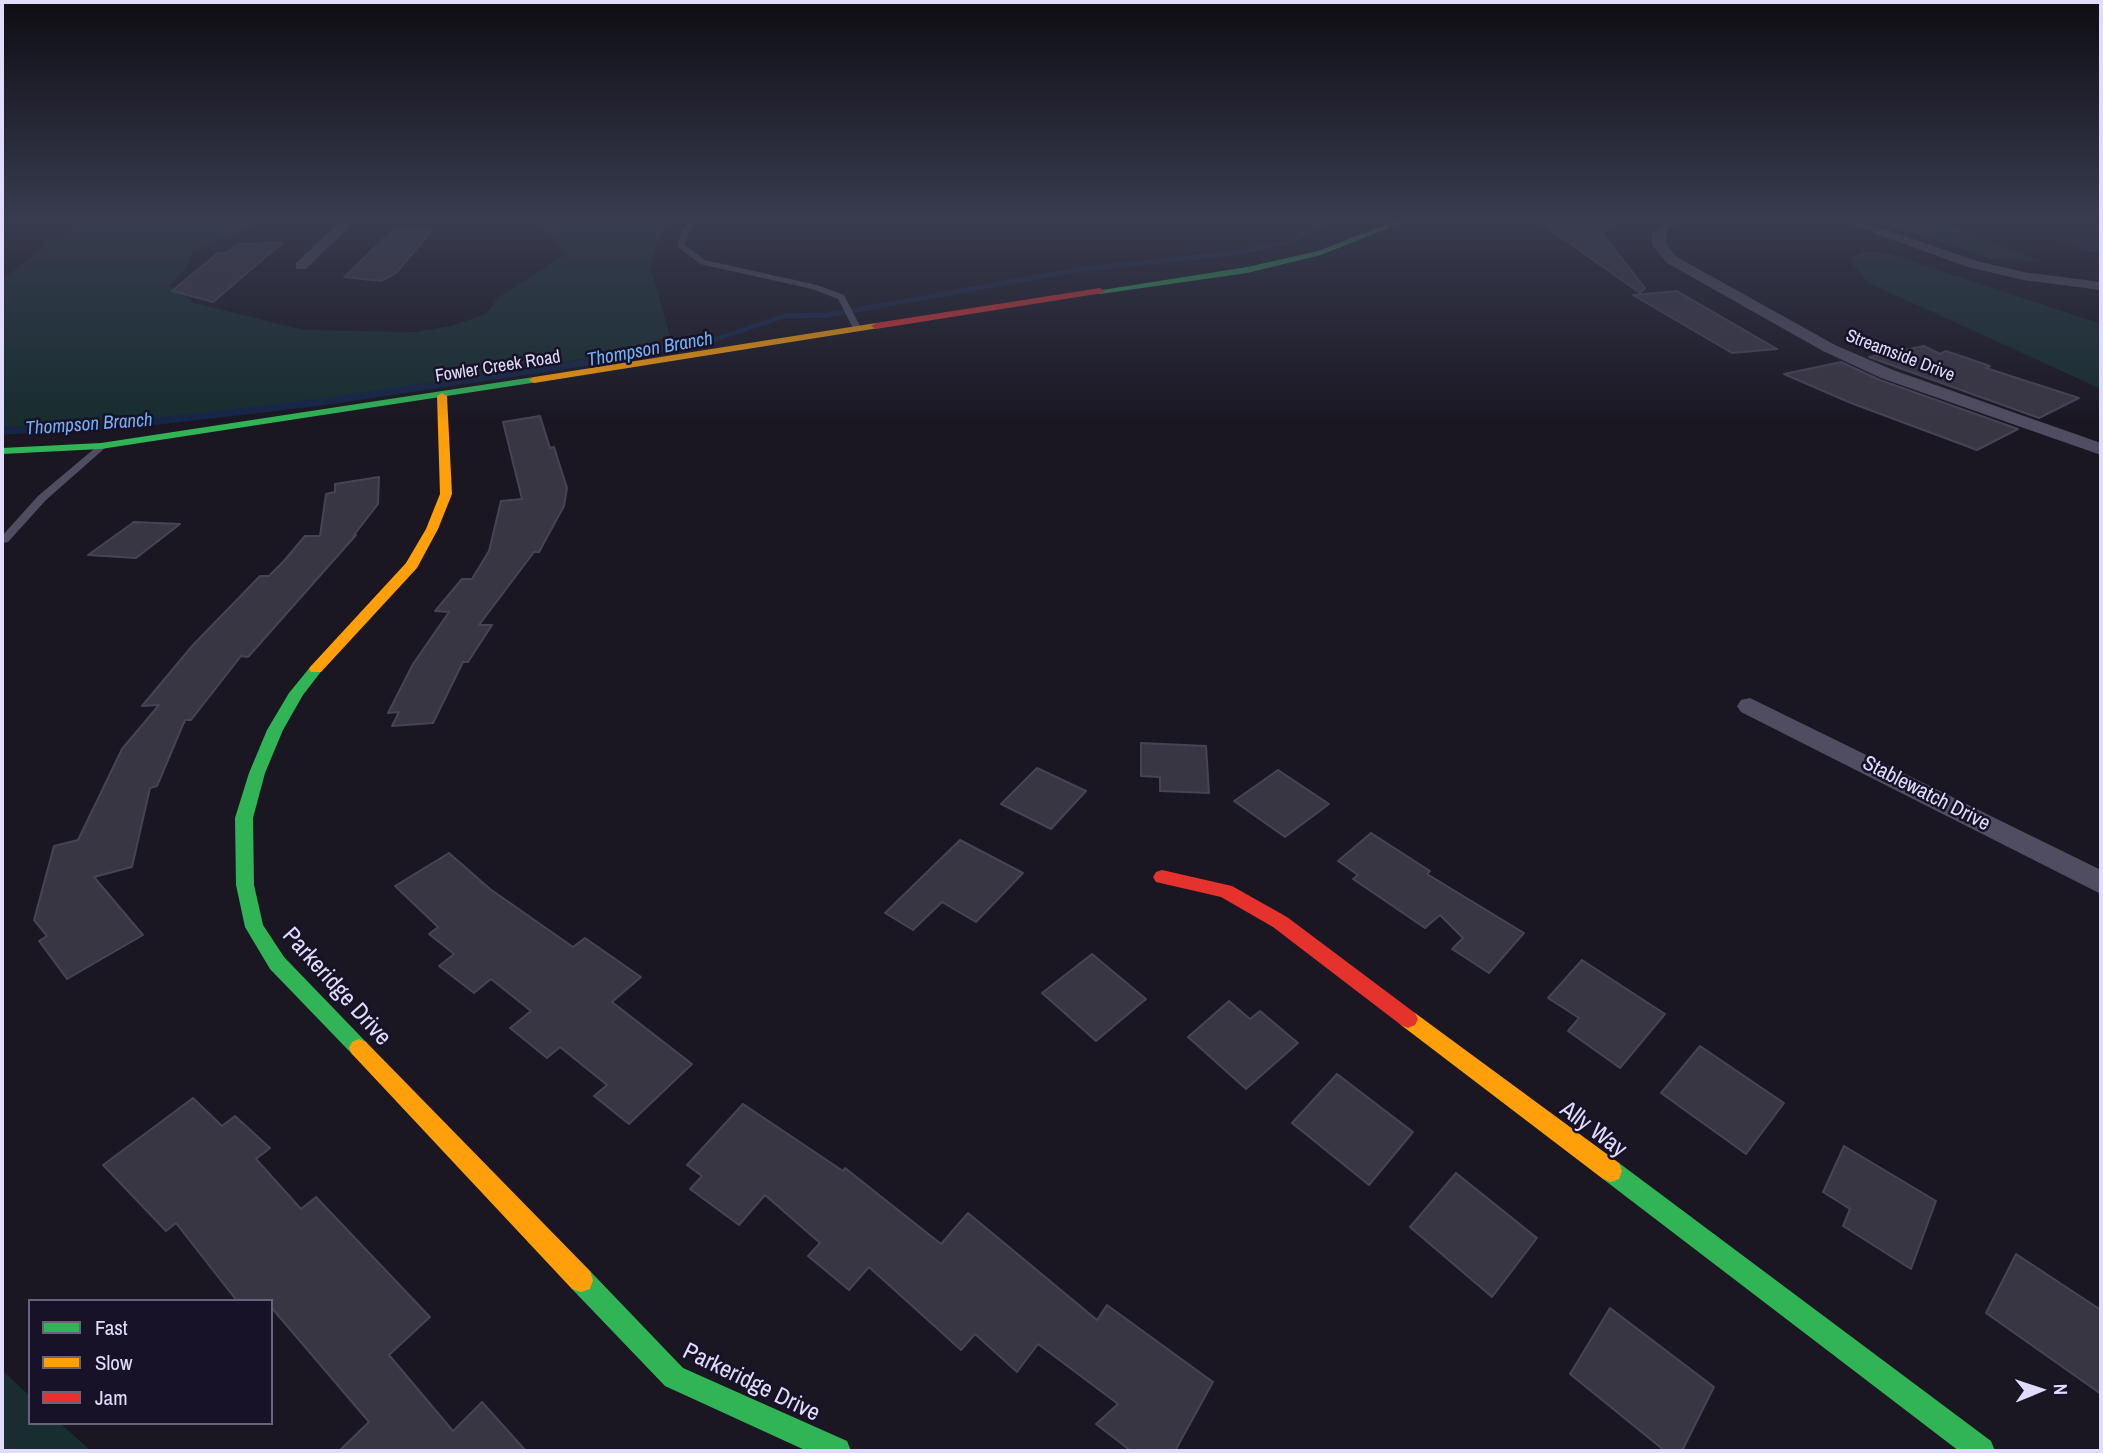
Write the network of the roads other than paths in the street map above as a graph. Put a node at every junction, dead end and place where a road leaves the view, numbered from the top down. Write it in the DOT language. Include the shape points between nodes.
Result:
graph roads {
  1 [pos="813,287"];
  2 [pos="1118,287"];
  3 [pos="1720,287"];
  4 [pos="854,322"];
  5 [pos="442,396"];
  6 [pos="101,446"];
  7 [pos="2101,449"];
  8 [pos="2,452"];
  9 [pos="4,540"];
  10 [pos="1750,706"];
  11 [pos="1162,877"];
  12 [pos="2101,883"];
  13 [pos="837,1451"];
  14 [pos="1981,1451"];
  1 -- 4 [label="lane" via="841,298"];
  2 -- 4 [label="main road, Fowler Creek Road"];
  3 -- 7 [label="street, Streamside Drive" via="1829,348 1887,374"];
  4 -- 5 [label="main road, Fowler Creek Road"];
  5 -- 6 [label="main road, Fowler Creek Road"];
  5 -- 13 [label="main road, Parkeridge Drive" via="446,494 432,529 412,565 297,693 257,773 244,818 245,885 254,927 277,963 674,1377"];
  6 -- 8 [label="main road, Fowler Creek Road"];
  6 -- 9 [label="lane" via="42,498"];
  10 -- 12 [label="street, Stablewatch Drive"];
  11 -- 14 [label="main road, Ally Way" via="1226,891 1280,922"];
}
